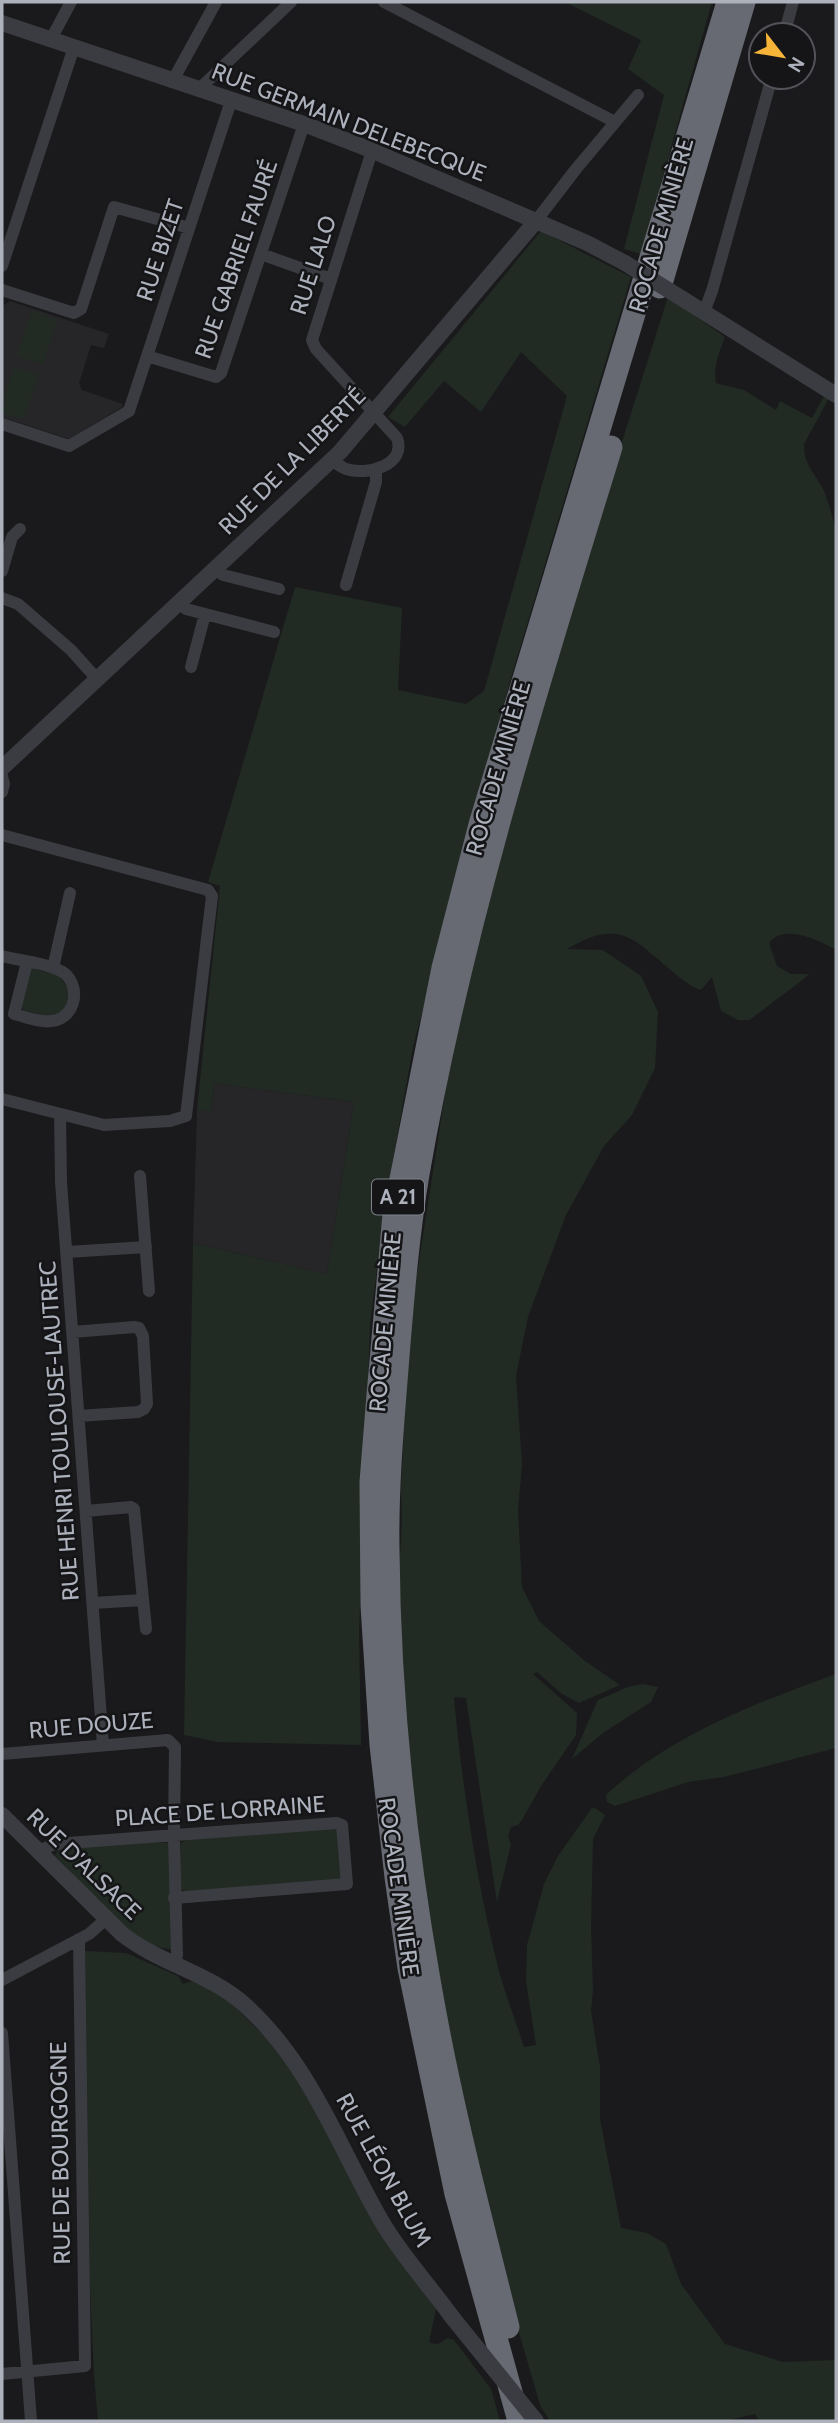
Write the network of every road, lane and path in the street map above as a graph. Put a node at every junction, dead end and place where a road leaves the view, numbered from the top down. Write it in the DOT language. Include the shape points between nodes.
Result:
graph roads {
  1 [pos="71,2"];
  2 [pos="216,2"];
  3 [pos="291,2"];
  4 [pos="384,2"];
  5 [pos="728,2"];
  6 [pos="744,2"];
  7 [pos="793,2"];
  8 [pos="788,21"];
  9 [pos="2,23"];
  10 [pos="51,39"];
  11 [pos="74,47"];
  12 [pos="172,82"];
  13 [pos="199,89"];
  14 [pos="768,91"];
  15 [pos="638,95"];
  16 [pos="231,101"];
  17 [pos="615,122"];
  18 [pos="304,124"];
  19 [pos="372,150"];
  20 [pos="537,221"];
  21 [pos="189,228"];
  22 [pos="261,254"];
  23 [pos="2,266"];
  24 [pos="331,279"];
  25 [pos="2,290"];
  26 [pos="704,312"];
  27 [pos="147,356"];
  28 [pos="836,395"];
  29 [pos="374,414"];
  30 [pos="2,424"];
  31 [pos="331,460"];
  32 [pos="376,470"];
  33 [pos="20,529"];
  34 [pos="215,569"];
  35 [pos="2,571"];
  36 [pos="346,584"];
  37 [pos="279,589"];
  38 [pos="2,598"];
  39 [pos="179,603"];
  40 [pos="205,614"];
  41 [pos="274,632"];
  42 [pos="191,667"];
  43 [pos="97,679"];
  44 [pos="2,768"];
  45 [pos="2,776"];
  46 [pos="2,792"];
  47 [pos="2,835"];
  48 [pos="70,893"];
  49 [pos="2,956"];
  50 [pos="27,962"];
  51 [pos="53,968"];
  52 [pos="2,1099"];
  53 [pos="60,1114"];
  54 [pos="140,1176"];
  55 [pos="146,1247"];
  56 [pos="67,1252"];
  57 [pos="149,1291"];
  58 [pos="73,1332"];
  59 [pos="79,1416"];
  60 [pos="86,1511"];
  61 [pos="143,1600"];
  62 [pos="93,1603"];
  63 [pos="145,1629"];
  64 [pos="103,1745"];
  65 [pos="2,1754"];
  66 [pos="2,1815"];
  67 [pos="174,1835"];
  68 [pos="38,1851"];
  69 [pos="174,1898"];
  70 [pos="105,1920"];
  71 [pos="79,1939"];
  72 [pos="174,1964"];
  73 [pos="2,1980"];
  74 [pos="2,2033"];
  75 [pos="2,2043"];
  76 [pos="27,2372"];
  77 [pos="2,2374"];
  78 [pos="31,2421"];
  79 [pos="519,2421"];
  80 [pos="536,2421"];
  1 -- 10 [label="street"];
  2 -- 12 [label="street"];
  3 -- 13 [label="street"];
  4 -- 17 [label="street"];
  5 -- 79 [label="highway, ROCADE MINIÈRE / A 21" via="481,821 443,968 394,1214 378,1395 371,1482 372,1606 396,1877 409,1968 456,2193"];
  6 -- 80 [label="highway, ROCADE MINIÈRE / A 21" via="489,859 437,1074 416,1186 401,1315 388,1544 402,1792 425,1958 454,2108 508,2329"];
  7 -- 8 [label="street"];
  9 -- 10 [label="street, RUE GERMAIN DELEBECQUE"];
  10 -- 11 [label="street, RUE GERMAIN DELEBECQUE"];
  11 -- 12 [label="street, RUE GERMAIN DELEBECQUE"];
  11 -- 23 [label="street"];
  12 -- 13 [label="street, RUE GERMAIN DELEBECQUE"];
  13 -- 16 [label="street, RUE GERMAIN DELEBECQUE"];
  14 -- 26 [label="street"];
  15 -- 17 [label="street, RUE DE LA LIBERTÉ"];
  16 -- 18 [label="street, RUE GERMAIN DELEBECQUE"];
  16 -- 21 [label="street, RUE BIZET"];
  17 -- 20 [label="street, RUE DE LA LIBERTÉ"];
  18 -- 19 [label="street, RUE GERMAIN DELEBECQUE"];
  18 -- 22 [label="street, RUE GABRIEL FAURÉ"];
  19 -- 20 [label="street, RUE GERMAIN DELEBECQUE"];
  19 -- 24 [label="street, RUE LALO"];
  20 -- 26 [label="street, RUE GERMAIN DELEBECQUE, bridge" via="614,257"];
  20 -- 29 [label="street, RUE DE LA LIBERTÉ"];
  21 -- 25 [label="street" via="114,208 81,309 74,313"];
  21 -- 27 [label="street, RUE BIZET"];
  22 -- 24 [label="street"];
  22 -- 27 [label="street, RUE GABRIEL FAURÉ" via="221,373 216,377"];
  24 -- 29 [label="street, RUE LALO" via="312,335 314,345"];
  26 -- 28 [label="street, RUE GERMAIN DELEBECQUE"];
  27 -- 30 [label="street, RUE BIZET" via="129,411 69,446"];
  29 -- 31 [label="street, RUE DE LA LIBERTÉ"];
  29 -- 32 [label="street" via="400,446 397,456"];
  31 -- 32 [label="street" via="347,469"];
  31 -- 34 [label="street, RUE DE LA LIBERTÉ"];
  32 -- 36 [label="street"];
  33 -- 35 [label="street" via="12,537"];
  34 -- 37 [label="street"];
  34 -- 39 [label="street, RUE DE LA LIBERTÉ"];
  38 -- 43 [label="street" via="18,604"];
  39 -- 40 [label="street"];
  39 -- 43 [label="street, RUE DE LA LIBERTÉ"];
  40 -- 41 [label="street"];
  40 -- 42 [label="street"];
  43 -- 44 [label="street, RUE DE LA LIBERTÉ"];
  45 -- 46 [label="street"];
  47 -- 53 [label="street" via="208,890 212,896 188,1113 177,1121 104,1125"];
  48 -- 51 [label="street"];
  49 -- 50 [label="street"];
  50 -- 51 [label="street"];
  50 -- 51 [label="street" via="14,1014 49,1022 69,1013 75,993 72,981"];
  52 -- 53 [label="street"];
  53 -- 56 [label="street, RUE HENRI TOULOUSE-LAUTREC"];
  54 -- 55 [label="street"];
  55 -- 56 [label="street"];
  55 -- 57 [label="street"];
  56 -- 58 [label="street, RUE HENRI TOULOUSE-LAUTREC"];
  58 -- 59 [label="street, RUE HENRI TOULOUSE-LAUTREC"];
  58 -- 59 [label="street" via="135,1327 143,1336 144,1409"];
  59 -- 60 [label="street, RUE HENRI TOULOUSE-LAUTREC"];
  60 -- 61 [label="street" via="131,1507 136,1512"];
  60 -- 62 [label="street, RUE HENRI TOULOUSE-LAUTREC"];
  61 -- 62 [label="street"];
  61 -- 63 [label="street"];
  62 -- 64 [label="street, RUE HENRI TOULOUSE-LAUTREC"];
  64 -- 65 [label="street, RUE DOUZE"];
  64 -- 67 [label="street, RUE DOUZE" via="168,1740 176,1747"];
  66 -- 68 [label="street, RUE D'ALSACE"];
  67 -- 68 [label="street, PLACE DE LORRAINE" via="55,1844"];
  67 -- 69 [label="street"];
  67 -- 69 [label="street, PLACE DE LORRAINE" via="342,1825 347,1884"];
  68 -- 70 [label="street, RUE D'ALSACE"];
  69 -- 72 [label="street"];
  70 -- 71 [label="street"];
  70 -- 72 [label="street, RUE D'ALSACE" via="134,1944"];
  71 -- 73 [label="street"];
  71 -- 76 [label="street, RUE DE BOURGOGNE" via="85,2366"];
  72 -- 80 [label="street, RUE LÉON BLUM, bridge" via="246,2005 273,2034 307,2077 401,2252"];
  74 -- 75 [label="street"];
  75 -- 76 [label="street"];
  76 -- 77 [label="street"];
  76 -- 78 [label="street"];
}
